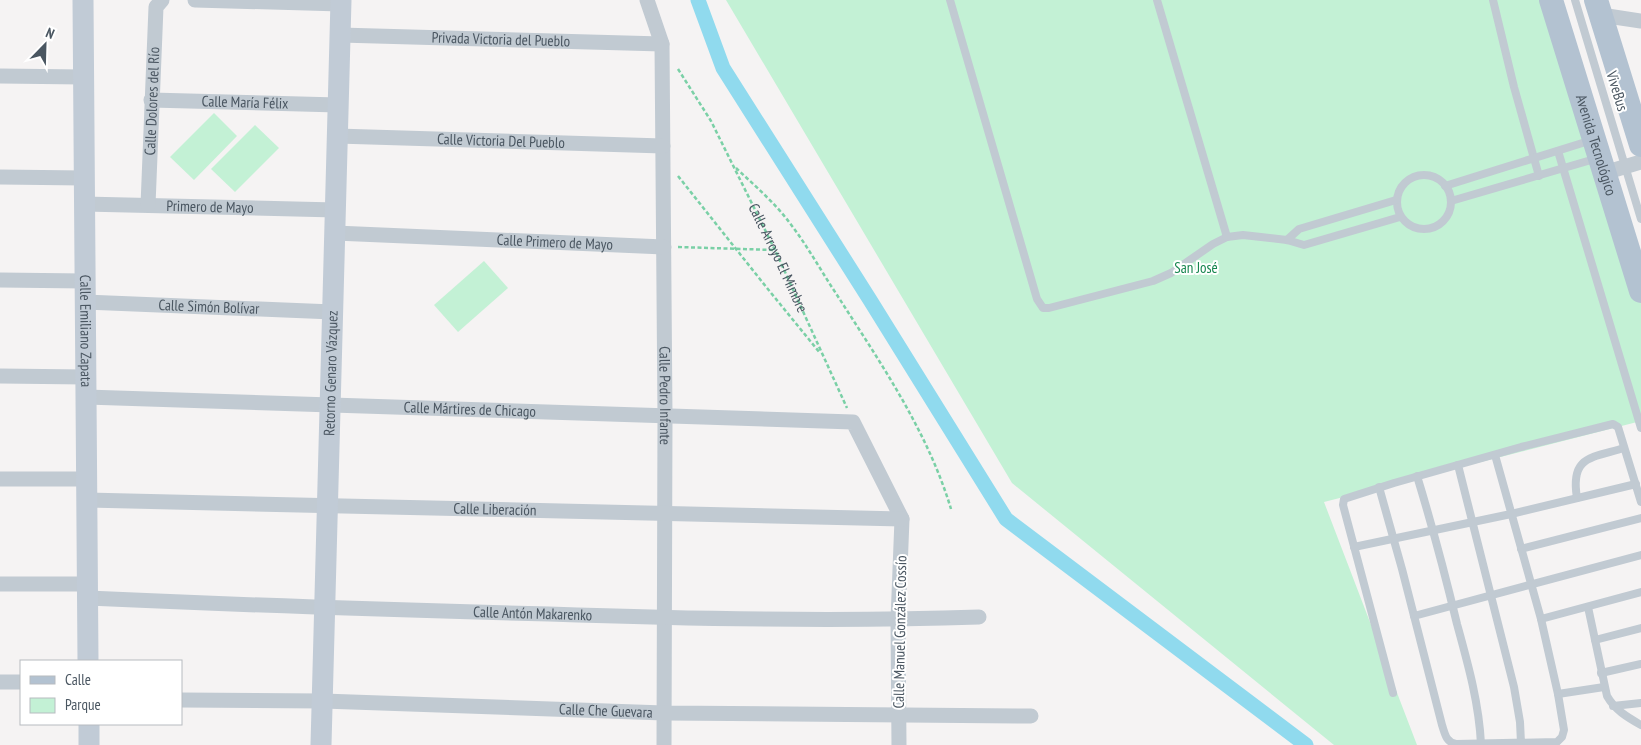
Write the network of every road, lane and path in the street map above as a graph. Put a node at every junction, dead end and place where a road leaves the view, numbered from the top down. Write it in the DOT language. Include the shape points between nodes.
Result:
graph roads {
  1 [pos="83,0"];
  2 [pos="162,0"];
  3 [pos="195,0"];
  4 [pos="647,0"];
  5 [pos="950,0"];
  6 [pos="1157,0"];
  7 [pos="1493,0"];
  8 [pos="1551,0"];
  9 [pos="1576,0"];
  10 [pos="341,2"];
  11 [pos="1599,8"];
  12 [pos="1641,21"];
  13 [pos="340,35"];
  14 [pos="662,44"];
  15 [pos="677,67"];
  16 [pos="0,76"];
  17 [pos="83,77"];
  18 [pos="151,100"];
  19 [pos="338,105"];
  20 [pos="338,136"];
  21 [pos="1641,145"];
  22 [pos="1558,151"];
  23 [pos="663,152"];
  24 [pos="1534,159"];
  25 [pos="1606,159"];
  26 [pos="1641,162"];
  27 [pos="733,165"];
  28 [pos="1563,168"];
  29 [pos="1539,176"];
  30 [pos="0,177"];
  31 [pos="84,178"];
  32 [pos="1445,186"];
  33 [pos="1396,200"];
  34 [pos="1451,201"];
  35 [pos="84,204"];
  36 [pos="148,205"];
  37 [pos="336,210"];
  38 [pos="1400,217"];
  39 [pos="1641,219"];
  40 [pos="335,233"];
  41 [pos="1227,236"];
  42 [pos="1287,240"];
  43 [pos="664,247"];
  44 [pos="735,249"];
  45 [pos="775,250"];
  46 [pos="0,280"];
  47 [pos="85,281"];
  48 [pos="1641,291"];
  49 [pos="85,302"];
  50 [pos="333,312"];
  51 [pos="823,357"];
  52 [pos="0,376"];
  53 [pos="86,387"];
  54 [pos="330,405"];
  55 [pos="665,416"];
  56 [pos="854,422"];
  57 [pos="1641,428"];
  58 [pos="1624,448"];
  59 [pos="1495,454"];
  60 [pos="1458,465"];
  61 [pos="1417,476"];
  62 [pos="0,479"];
  63 [pos="87,479"];
  64 [pos="1636,484"];
  65 [pos="1379,488"];
  66 [pos="1577,498"];
  67 [pos="87,500"];
  68 [pos="1641,500"];
  69 [pos="328,506"];
  70 [pos="951,509"];
  71 [pos="664,514"];
  72 [pos="1511,514"];
  73 [pos="1641,518"];
  74 [pos="902,519"];
  75 [pos="1472,522"];
  76 [pos="1434,530"];
  77 [pos="1394,539"];
  78 [pos="1354,547"];
  79 [pos="1521,549"];
  80 [pos="1641,556"];
  81 [pos="0,584"];
  82 [pos="1531,586"];
  83 [pos="88,591"];
  84 [pos="1641,592"];
  85 [pos="1491,596"];
  86 [pos="1453,605"];
  87 [pos="1588,607"];
  88 [pos="325,608"];
  89 [pos="1414,616"];
  90 [pos="979,617"];
  91 [pos="664,618"];
  92 [pos="1541,619"];
  93 [pos="898,620"];
  94 [pos="1641,628"];
  95 [pos="1595,640"];
  96 [pos="88,660"];
  97 [pos="1641,664"];
  98 [pos="1602,673"];
  99 [pos="0,682"];
  100 [pos="20,682"];
  101 [pos="1604,687"];
  102 [pos="1393,693"];
  103 [pos="1558,694"];
  104 [pos="182,700"];
  105 [pos="323,702"];
  106 [pos="1641,703"];
  107 [pos="1613,706"];
  108 [pos="664,713"];
  109 [pos="899,715"];
  110 [pos="1031,716"];
  111 [pos="89,725"];
  112 [pos="1641,725"];
  113 [pos="1522,743"];
  114 [pos="1481,744"];
  115 [pos="89,745"];
  116 [pos="322,745"];
  117 [pos="664,745"];
  118 [pos="899,745"];
  1 -- 17 [label="street, Calle Emiliano Zapata"];
  2 -- 18 [label="street, Calle Dolores del Río" via="156,7"];
  3 -- 10 [label="street"];
  4 -- 14 [label="street"];
  5 -- 41 [label="lane" via="1036,299 1041,307 1049,308 1153,281 1171,273"];
  6 -- 41 [label="lane"];
  7 -- 24 [label="lane"];
  8 -- 25 [label="main road, Avenida Tecnológico"];
  9 -- 25 [label="lane, ViveBus"];
  10 -- 13 [label="street, Retorno Genaro Vázquez"];
  11 -- 12 [label="street"];
  11 -- 21 [label="main road"];
  13 -- 14 [label="street, Privada Victoria del Pueblo"];
  13 -- 19 [label="street, Retorno Genaro Vázquez"];
  14 -- 23 [label="street, Calle Pedro Infante"];
  15 -- 27 [label="path, Calle Arroyo El Mimbre"];
  16 -- 17 [label="street"];
  17 -- 31 [label="street, Calle Emiliano Zapata"];
  18 -- 19 [label="street, Calle María Félix"];
  18 -- 36 [label="street, Calle Dolores del Río"];
  19 -- 20 [label="street, Retorno Genaro Vázquez"];
  20 -- 23 [label="street, Calle Victoria Del Pueblo"];
  20 -- 37 [label="street, Retorno Genaro Vázquez"];
  22 -- 24 [label="lane"];
  22 -- 25 [label="lane"];
  22 -- 28 [label="lane"];
  23 -- 43 [label="street, Calle Pedro Infante"];
  23 -- 44 [label="path"];
  24 -- 29 [label="lane"];
  24 -- 32 [label="lane"];
  25 -- 26 [label="street"];
  25 -- 28 [label="lane"];
  25 -- 39 [label="lane, ViveBus"];
  25 -- 48 [label="main road, Avenida Tecnológico"];
  27 -- 45 [label="path, Calle Arroyo El Mimbre"];
  27 -- 70 [label="path" via="790,223 875,353 922,436"];
  28 -- 29 [label="lane"];
  28 -- 57 [label="lane"];
  29 -- 34 [label="lane"];
  30 -- 31 [label="street"];
  31 -- 35 [label="street, Calle Emiliano Zapata"];
  32 -- 33 [label="lane" via="1437,178 1416,176 1399,189"];
  32 -- 34 [label="lane"];
  33 -- 38 [label="lane"];
  33 -- 42 [label="lane" via="1299,230"];
  34 -- 38 [label="lane" via="1449,213 1432,229 1420,230 1409,226"];
  35 -- 36 [label="street, Primero de Mayo"];
  35 -- 47 [label="street, Calle Emiliano Zapata"];
  36 -- 37 [label="street, Primero de Mayo"];
  37 -- 40 [label="street, Retorno Genaro Vázquez"];
  38 -- 42 [label="lane" via="1304,245"];
  40 -- 43 [label="street, Calle Primero de Mayo"];
  40 -- 50 [label="street, Retorno Genaro Vázquez"];
  41 -- 42 [label="lane"];
  43 -- 44 [label="path"];
  43 -- 55 [label="street, Calle Pedro Infante"];
  44 -- 45 [label="path"];
  44 -- 51 [label="path"];
  45 -- 51 [label="path, Calle Arroyo El Mimbre"];
  46 -- 47 [label="street"];
  47 -- 49 [label="street, Calle Emiliano Zapata"];
  49 -- 50 [label="street, Calle Simón Bolívar"];
  49 -- 53 [label="street, Calle Emiliano Zapata"];
  50 -- 54 [label="street, Retorno Genaro Vázquez"];
  51 -- 56 [label="path, Calle Arroyo El Mimbre"];
  52 -- 53 [label="street, Calle Mártires de Chicago"];
  53 -- 54 [label="street, Calle Mártires de Chicago"];
  53 -- 63 [label="street, Calle Emiliano Zapata"];
  54 -- 55 [label="street, Calle Mártires de Chicago"];
  54 -- 69 [label="street, Retorno Genaro Vázquez"];
  55 -- 56 [label="street, Calle Mártires de Chicago"];
  55 -- 71 [label="street, Calle Pedro Infante"];
  56 -- 74 [label="street"];
  58 -- 59 [label="lane" via="1618,427 1613,424"];
  58 -- 64 [label="lane"];
  58 -- 66 [label="lane" via="1581,464 1576,478"];
  59 -- 60 [label="lane"];
  59 -- 72 [label="lane"];
  60 -- 61 [label="lane"];
  60 -- 75 [label="lane"];
  61 -- 65 [label="lane"];
  61 -- 76 [label="lane"];
  62 -- 63 [label="street"];
  63 -- 67 [label="street, Calle Emiliano Zapata"];
  64 -- 66 [label="lane"];
  64 -- 68 [label="lane"];
  65 -- 77 [label="lane"];
  65 -- 78 [label="lane" via="1344,500"];
  66 -- 72 [label="lane"];
  67 -- 69 [label="street, Calle Liberación"];
  67 -- 83 [label="street, Calle Emiliano Zapata"];
  69 -- 71 [label="street, Calle Liberación"];
  69 -- 88 [label="street, Retorno Genaro Vázquez"];
  71 -- 74 [label="street, Calle Liberación"];
  71 -- 91 [label="street, Calle Pedro Infante"];
  72 -- 75 [label="lane"];
  72 -- 79 [label="lane"];
  73 -- 79 [label="lane"];
  74 -- 93 [label="street, Calle Manuel González Cossío"];
  75 -- 76 [label="lane"];
  75 -- 85 [label="lane"];
  76 -- 77 [label="lane"];
  76 -- 86 [label="lane"];
  77 -- 78 [label="lane"];
  77 -- 89 [label="lane"];
  78 -- 102 [label="lane"];
  79 -- 82 [label="lane"];
  80 -- 82 [label="lane"];
  81 -- 83 [label="street, Calle Antón Makarenko"];
  82 -- 85 [label="lane"];
  82 -- 92 [label="lane"];
  83 -- 88 [label="street, Calle Antón Makarenko"];
  83 -- 96 [label="street, Calle Emiliano Zapata"];
  84 -- 87 [label="lane"];
  85 -- 86 [label="lane"];
  85 -- 113 [label="lane" via="1514,687"];
  86 -- 89 [label="lane"];
  86 -- 114 [label="lane" via="1473,684"];
  87 -- 92 [label="lane"];
  87 -- 95 [label="lane"];
  88 -- 91 [label="street, Calle Antón Makarenko"];
  88 -- 105 [label="street, Retorno Genaro Vázquez"];
  89 -- 114 [label="lane" via="1446,738 1456,744"];
  90 -- 93 [label="street, Calle Antón Makarenko"];
  91 -- 93 [label="street, Calle Antón Makarenko"];
  91 -- 108 [label="street, Calle Pedro Infante"];
  92 -- 103 [label="lane"];
  93 -- 109 [label="street, Calle Manuel González Cossío"];
  94 -- 95 [label="lane"];
  95 -- 98 [label="lane"];
  97 -- 98 [label="lane"];
  98 -- 101 [label="lane"];
  99 -- 100 [label="street"];
  101 -- 103 [label="lane"];
  101 -- 107 [label="lane"];
  103 -- 113 [label="lane" via="1564,730 1560,740"];
  104 -- 105 [label="street, Calle Che Guevara"];
  105 -- 108 [label="street, Calle Che Guevara"];
  105 -- 116 [label="street, Retorno Genaro Vázquez"];
  106 -- 107 [label="lane"];
  107 -- 112 [label="lane"];
  108 -- 109 [label="street, Calle Che Guevara"];
  108 -- 117 [label="street, Calle Pedro Infante"];
  109 -- 110 [label="street, Calle Che Guevara"];
  109 -- 118 [label="street, Calle Manuel González Cossío"];
  111 -- 115 [label="street"];
  113 -- 114 [label="lane"];
}
